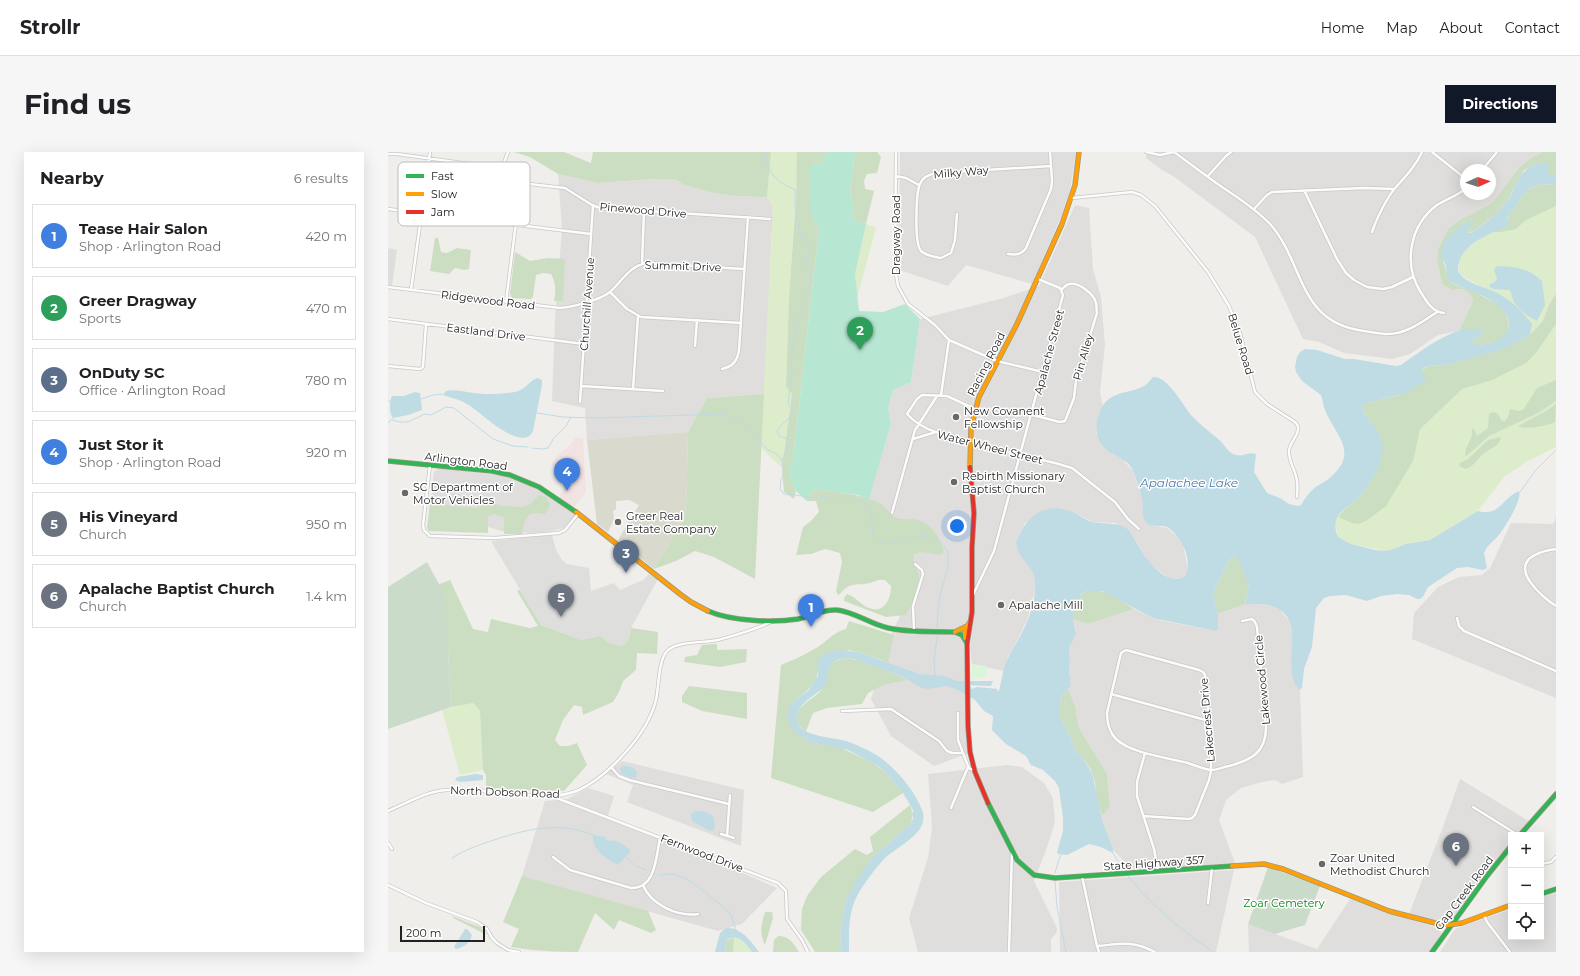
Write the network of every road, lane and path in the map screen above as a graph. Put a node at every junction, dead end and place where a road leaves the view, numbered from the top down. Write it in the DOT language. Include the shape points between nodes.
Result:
graph roads {
  1 [pos="430,152"];
  2 [pos="508,152"];
  3 [pos="896,152"];
  4 [pos="1050,152"];
  5 [pos="1079,152"];
  6 [pos="1146,152"];
  7 [pos="1162,152"];
  8 [pos="1174,152"];
  9 [pos="1231,152"];
  10 [pos="1422,152"];
  11 [pos="1432,152"];
  12 [pos="1497,152"];
  13 [pos="388,154"];
  14 [pos="1166,154"];
  15 [pos="429,159"];
  16 [pos="429,162"];
  17 [pos="453,162"];
  18 [pos="504,162"];
  19 [pos="1487,164"];
  20 [pos="1051,166"];
  21 [pos="1460,174"];
  22 [pos="896,176"];
  23 [pos="1208,176"];
  24 [pos="530,184"];
  25 [pos="919,185"];
  26 [pos="1394,189"];
  27 [pos="1304,190"];
  28 [pos="1460,192"];
  29 [pos="1072,198"];
  30 [pos="593,206"];
  31 [pos="1254,209"];
  32 [pos="388,210"];
  33 [pos="644,210"];
  34 [pos="398,211"];
  35 [pos="957,214"];
  36 [pos="748,217"];
  37 [pos="770,219"];
  38 [pos="420,226"];
  39 [pos="516,226"];
  40 [pos="1372,232"];
  41 [pos="591,234"];
  42 [pos="1008,254"];
  43 [pos="642,264"];
  44 [pos="744,269"];
  45 [pos="1413,277"];
  46 [pos="1038,279"];
  47 [pos="388,287"];
  48 [pos="411,290"];
  49 [pos="1061,290"];
  50 [pos="610,292"];
  51 [pos="506,302"];
  52 [pos="587,302"];
  53 [pos="1437,312"];
  54 [pos="1444,313"];
  55 [pos="638,316"];
  56 [pos="388,319"];
  57 [pos="697,320"];
  58 [pos="741,323"];
  59 [pos="426,324"];
  60 [pos="949,340"];
  61 [pos="584,344"];
  62 [pos="695,346"];
  63 [pos="997,361"];
  64 [pos="388,366"];
  65 [pos="722,369"];
  66 [pos="1043,372"];
  67 [pos="581,386"];
  68 [pos="633,389"];
  69 [pos="663,391"];
  70 [pos="941,395"];
  71 [pos="937,396"];
  72 [pos="580,402"];
  73 [pos="975,409"];
  74 [pos="1032,415"];
  75 [pos="919,423"];
  76 [pos="936,432"];
  77 [pos="913,439"];
  78 [pos="970,442"];
  79 [pos="1020,455"];
  80 [pos="388,461"];
  81 [pos="430,465"];
  82 [pos="1297,497"];
  83 [pos="892,513"];
  84 [pos="578,514"];
  85 [pos="1139,529"];
  86 [pos="1556,550"];
  87 [pos="915,564"];
  88 [pos="972,597"];
  89 [pos="1556,606"];
  90 [pos="810,616"];
  91 [pos="1457,618"];
  92 [pos="776,620"];
  93 [pos="970,620"];
  94 [pos="1242,621"];
  95 [pos="811,623"];
  96 [pos="967,626"];
  97 [pos="914,631"];
  98 [pos="969,631"];
  99 [pos="955,632"];
  100 [pos="965,639"];
  101 [pos="1556,671"];
  102 [pos="1111,694"];
  103 [pos="842,711"];
  104 [pos="958,713"];
  105 [pos="1209,721"];
  106 [pos="962,753"];
  107 [pos="1145,753"];
  108 [pos="968,766"];
  109 [pos="611,767"];
  110 [pos="974,769"];
  111 [pos="1211,771"];
  112 [pos="1556,794"];
  113 [pos="730,795"];
  114 [pos="552,796"];
  115 [pos="729,804"];
  116 [pos="951,808"];
  117 [pos="1473,808"];
  118 [pos="388,812"];
  119 [pos="1143,816"];
  120 [pos="1514,832"];
  121 [pos="1522,832"];
  122 [pos="721,834"];
  123 [pos="728,836"];
  124 [pos="660,838"];
  125 [pos="734,838"];
  126 [pos="388,843"];
  127 [pos="392,849"];
  128 [pos="1012,850"];
  129 [pos="1508,852"];
  130 [pos="553,857"];
  131 [pos="1556,857"];
  132 [pos="1016,858"];
  133 [pos="1011,860"];
  134 [pos="1544,863"];
  135 [pos="1212,868"];
  136 [pos="1158,872"];
  137 [pos="1082,876"];
  138 [pos="388,885"];
  139 [pos="644,885"];
  140 [pos="1556,889"];
  141 [pos="1544,893"];
  142 [pos="1208,904"];
  143 [pos="1508,906"];
  144 [pos="698,914"];
  145 [pos="1484,915"];
  146 [pos="1452,924"];
  147 [pos="1097,946"];
  148 [pos="519,952"];
  149 [pos="808,952"];
  150 [pos="1009,952"];
  151 [pos="1099,952"];
  152 [pos="1155,952"];
  153 [pos="1432,952"];
  154 [pos="1510,952"];
  1 -- 15 [label="street"];
  2 -- 18 [label="street"];
  3 -- 22 [label="street, Dragway Road"];
  4 -- 20 [label="street"];
  5 -- 29 [label="main road, Racing Road"];
  6 -- 14 [label="street" via="1155,155"];
  7 -- 14 [label="street"];
  8 -- 14 [label="street"];
  8 -- 23 [label="street"];
  9 -- 23 [label="street"];
  10 -- 26 [label="street" via="1415,166"];
  11 -- 21 [label="street"];
  12 -- 19 [label="street"];
  13 -- 15 [label="street"];
  15 -- 16 [label="street"];
  15 -- 17 [label="street"];
  20 -- 25 [label="street, Milky Way" via="937,172 925,177"];
  20 -- 42 [label="street" via="1050,195 1029,244 1022,253"];
  22 -- 25 [label="street"];
  22 -- 60 [label="street, Dragway Road" via="897,284 910,306 935,325"];
  23 -- 31 [label="street"];
  24 -- 30 [label="street, Pinewood Drive" via="565,188"];
  25 -- 35 [label="street, Milky Way" via="917,239 922,252 941,258 951,253"];
  26 -- 27 [label="street"];
  26 -- 40 [label="street"];
  27 -- 31 [label="street" via="1269,193"];
  27 -- 45 [label="street" via="1338,259 1354,280 1367,287 1382,289"];
  28 -- 45 [label="street" via="1433,209 1418,227 1411,249"];
  29 -- 46 [label="main road, Racing Road"];
  29 -- 82 [label="street, Belue Road" via="1126,192 1141,195 1155,206 1208,272 1237,324 1255,392 1262,400 1298,425 1298,432 1289,453 1297,479"];
  30 -- 33 [label="street, Pinewood Drive"];
  30 -- 41 [label="street, Churchill Avenue"];
  31 -- 53 [label="street" via="1278,235 1312,302 1336,324 1355,330 1397,334"];
  32 -- 34 [label="street"];
  33 -- 36 [label="street, Pinewood Drive"];
  33 -- 43 [label="street"];
  36 -- 37 [label="street, Pinewood Drive"];
  36 -- 44 [label="street"];
  38 -- 48 [label="street"];
  39 -- 41 [label="street"];
  39 -- 51 [label="street"];
  41 -- 52 [label="street, Churchill Avenue"];
  43 -- 44 [label="street, Summit Drive" via="649,262"];
  43 -- 50 [label="street, Summit Drive" via="624,276"];
  44 -- 58 [label="street"];
  45 -- 53 [label="street" via="1425,299"];
  46 -- 49 [label="street"];
  46 -- 63 [label="main road, Racing Road"];
  47 -- 48 [label="street, Ridgewood Road"];
  48 -- 51 [label="street, Ridgewood Road"];
  49 -- 66 [label="street, Apalache Street" via="1064,296"];
  49 -- 74 [label="street, Pin Alley" via="1070,284 1084,289 1096,302 1097,313 1076,381 1074,398 1065,421"];
  50 -- 52 [label="street, Summit Drive"];
  50 -- 55 [label="street" via="624,307"];
  51 -- 52 [label="street, Ridgewood Road" via="560,308"];
  52 -- 61 [label="street, Churchill Avenue"];
  53 -- 54 [label="street"];
  55 -- 57 [label="street"];
  55 -- 68 [label="street"];
  56 -- 59 [label="street, Eastland Drive"];
  57 -- 58 [label="street"];
  57 -- 62 [label="street"];
  58 -- 65 [label="street" via="738,359 729,367"];
  59 -- 61 [label="street, Eastland Drive"];
  59 -- 64 [label="street" via="423,367 420,369"];
  60 -- 63 [label="street, Dragway Road"];
  60 -- 70 [label="street"];
  61 -- 67 [label="street, Churchill Avenue"];
  63 -- 66 [label="street, Dragway Road"];
  63 -- 73 [label="main road, Racing Road"];
  66 -- 74 [label="street, Apalache Street"];
  67 -- 68 [label="street"];
  67 -- 72 [label="street, Churchill Avenue"];
  68 -- 69 [label="street"];
  70 -- 71 [label="street"];
  70 -- 73 [label="street"];
  71 -- 75 [label="street"];
  71 -- 75 [label="street" via="922,395 917,399 907,414"];
  73 -- 78 [label="main road, Racing Road"];
  74 -- 79 [label="street, Apalache Street"];
  75 -- 76 [label="street"];
  75 -- 77 [label="street"];
  76 -- 77 [label="street, Water Wheel Street"];
  76 -- 78 [label="street, Water Wheel Street"];
  77 -- 83 [label="street"];
  78 -- 79 [label="street, Water Wheel Street"];
  78 -- 88 [label="main road, Racing Road" via="974,507"];
  79 -- 85 [label="street, Water Wheel Street" via="1072,468 1115,502"];
  79 -- 88 [label="street, Apalache Street" via="994,551"];
  80 -- 81 [label="main road, Arlington Road"];
  81 -- 84 [label="main road, Arlington Road" via="492,471 514,476 533,483"];
  81 -- 84 [label="street" via="423,525 430,536 495,538 559,533 566,530"];
  84 -- 92 [label="main road, Arlington Road" via="704,610 728,616"];
  86 -- 89 [label="street" via="1547,550 1532,556 1525,570 1537,591"];
  87 -- 97 [label="street" via="923,574 913,606"];
  88 -- 93 [label="main road, Racing Road"];
  90 -- 92 [label="main road, Arlington Road"];
  90 -- 95 [label="street"];
  90 -- 97 [label="main road, Arlington Road" via="840,611 886,628"];
  91 -- 101 [label="street" via="1459,626 1464,631"];
  92 -- 109 [label="street, North Dobson Road" via="722,638 679,645 666,651 652,711 631,746"];
  93 -- 96 [label="main road, Racing Road"];
  93 -- 98 [label="main road, Racing Road"];
  94 -- 111 [label="street, Lakewood Circle" via="1252,619 1257,626 1266,736 1261,748 1253,757"];
  96 -- 99 [label="main road"];
  96 -- 100 [label="main road, Racing Road"];
  97 -- 99 [label="main road, Arlington Road"];
  98 -- 100 [label="main road, Racing Road"];
  98 -- 100 [label="main road"];
  99 -- 100 [label="main road, Arlington Road"];
  100 -- 110 [label="main road, State Highway 357" via="968,739"];
  102 -- 105 [label="street"];
  102 -- 105 [label="street, Lakecrest Drive" via="1121,653 1126,650 1192,667 1205,675"];
  102 -- 107 [label="street" via="1107,719 1113,736 1124,745"];
  103 -- 106 [label="street" via="891,708 939,741 947,751"];
  104 -- 106 [label="street" via="957,737"];
  105 -- 111 [label="street, Lakecrest Drive"];
  106 -- 108 [label="street"];
  107 -- 111 [label="street"];
  107 -- 119 [label="street" via="1136,789"];
  108 -- 110 [label="street"];
  108 -- 116 [label="street"];
  109 -- 114 [label="street, North Dobson Road" via="581,789 566,795"];
  109 -- 115 [label="street" via="619,776 629,780"];
  110 -- 128 [label="main road, State Highway 357" via="983,794"];
  111 -- 119 [label="street, Lakecrest Drive" via="1192,818"];
  112 -- 121 [label="main road"];
  113 -- 115 [label="street"];
  114 -- 118 [label="street, North Dobson Road" via="448,790 426,795"];
  114 -- 124 [label="street, Fernwood Drive"];
  115 -- 123 [label="street"];
  117 -- 120 [label="street"];
  119 -- 136 [label="street" via="1154,849"];
  122 -- 123 [label="street"];
  123 -- 125 [label="street"];
  124 -- 139 [label="street" via="650,879"];
  124 -- 149 [label="street, Fernwood Drive" via="781,885 786,891 787,919"];
  126 -- 127 [label="street"];
  128 -- 132 [label="main road, State Highway 357"];
  128 -- 133 [label="street"];
  129 -- 146 [label="main road, Gap Creek Road"];
  130 -- 139 [label="street" via="576,872 631,888"];
  131 -- 134 [label="street" via="1551,862"];
  132 -- 133 [label="street"];
  132 -- 137 [label="main road, State Highway 357" via="1027,870 1038,876"];
  133 -- 150 [label="street"];
  135 -- 136 [label="main road, State Highway 357"];
  135 -- 142 [label="street"];
  135 -- 146 [label="main road, State Highway 357" via="1260,864 1274,866 1389,911 1428,922"];
  136 -- 137 [label="main road, State Highway 357"];
  137 -- 147 [label="street"];
  138 -- 148 [label="street" via="426,903 478,922 497,943 508,950"];
  139 -- 144 [label="street" via="661,907 690,915"];
  140 -- 141 [label="main road"];
  143 -- 145 [label="main road, State Highway 357"];
  145 -- 146 [label="main road, State Highway 357"];
  145 -- 154 [label="street"];
  146 -- 153 [label="main road, Gap Creek Road"];
  147 -- 151 [label="street"];
  147 -- 152 [label="street" via="1130,943"];
}
